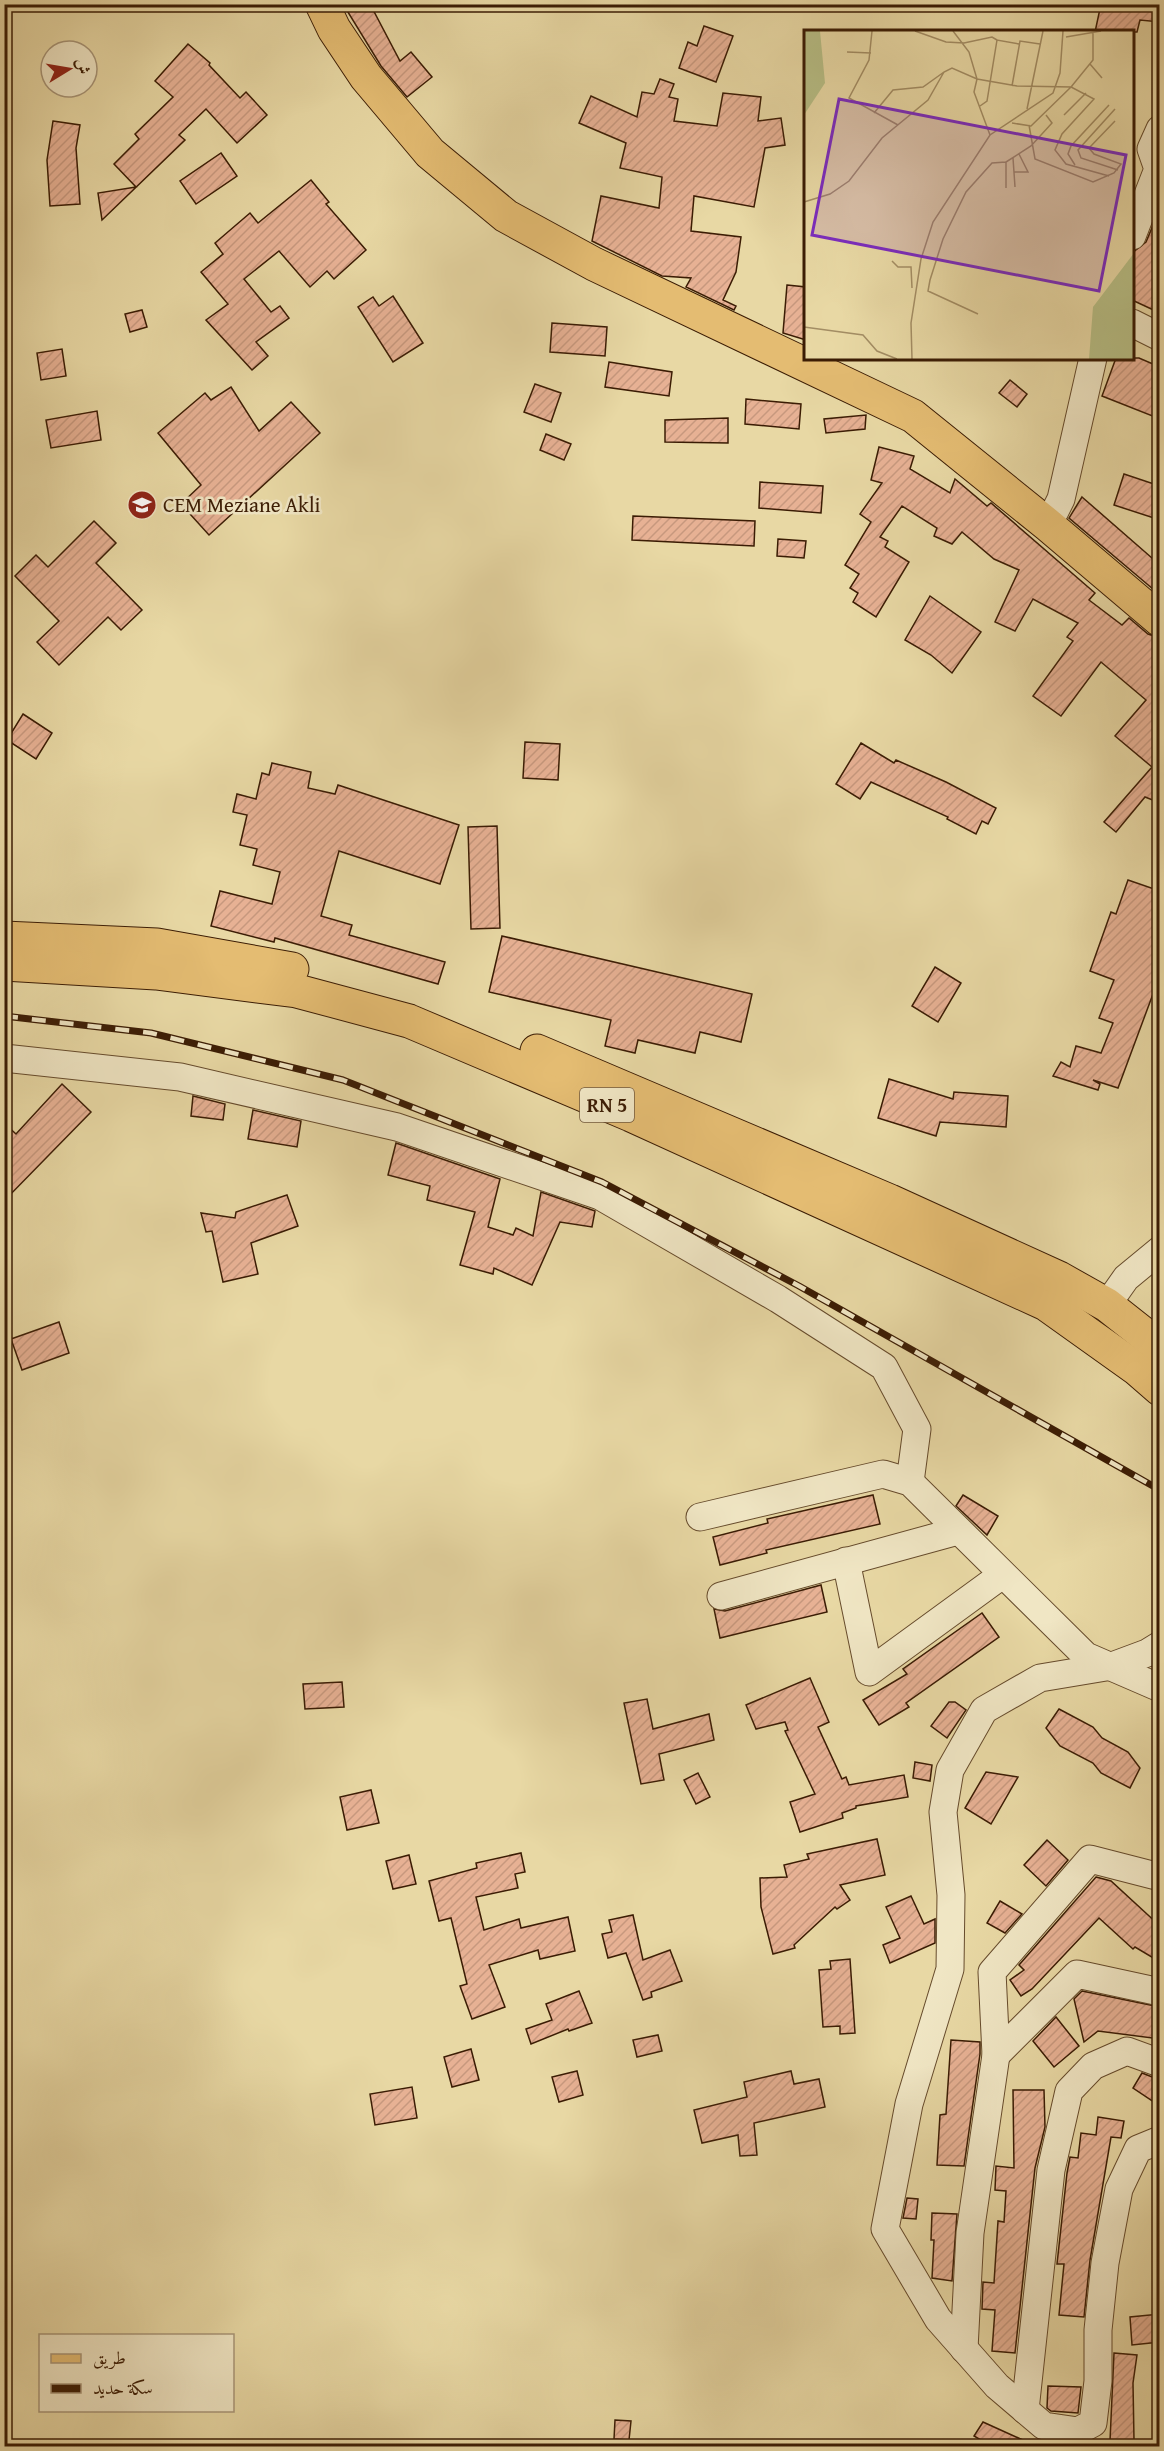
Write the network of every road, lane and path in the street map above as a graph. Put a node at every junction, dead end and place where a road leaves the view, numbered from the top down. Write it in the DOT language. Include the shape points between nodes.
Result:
graph roads {
  1 [pos="322,4"];
  2 [pos="1148,139"];
  3 [pos="1134,231"];
  4 [pos="1134,324"];
  5 [pos="1160,337"];
  6 [pos="1093,360"];
  7 [pos="1048,525"];
  8 [pos="1160,620"];
  9 [pos="4,938"];
  10 [pos="4,964"];
  11 [pos="4,1058"];
  12 [pos="1160,1250"];
  13 [pos="1107,1305"];
  14 [pos="1160,1347"];
  15 [pos="1160,1389"];
  16 [pos="910,1482"];
  17 [pos="700,1517"];
  18 [pos="958,1531"];
  19 [pos="846,1562"];
  20 [pos="1002,1575"];
  21 [pos="721,1596"];
  22 [pos="1160,1645"];
  23 [pos="1112,1666"];
  24 [pos="1160,1688"];
  25 [pos="1160,1877"];
  26 [pos="1160,1992"];
  27 [pos="996,2055"];
  28 [pos="1160,2063"];
  29 [pos="1160,2140"];
  30 [pos="964,2349"];
  31 [pos="1025,2409"];
  1 -- 7 [label="main road" via="366,77 430,153 506,216 594,264 913,416"];
  2 -- 3 [label="street" via="1158,169"];
  4 -- 5 [label="street"];
  6 -- 7 [label="street" via="1061,499"];
  7 -- 8 [label="main road"];
  9 -- 13 [label="main road, RN 5" via="157,945 301,971 415,1001 644,1094 890,1201 1059,1278"];
  10 -- 15 [label="main road, RN 5" via="156,973 297,991 409,1021 631,1115 1046,1304"];
  11 -- 16 [label="street" via="180,1077 385,1124 600,1196 778,1299 884,1366 917,1429"];
  12 -- 13 [label="street" via="1126,1278"];
  13 -- 14 [label="main road, RN 5"];
  16 -- 17 [label="street" via="883,1474"];
  16 -- 18 [label="street"];
  18 -- 19 [label="street"];
  18 -- 20 [label="street"];
  19 -- 20 [label="street" via="869,1672"];
  19 -- 21 [label="street"];
  20 -- 23 [label="street" via="1086,1656"];
  22 -- 23 [label="street"];
  23 -- 24 [label="street"];
  23 -- 30 [label="street" via="1040,1678 984,1710 950,1770 943,1812 951,1894 950,1969 909,2104 885,2229 938,2319"];
  25 -- 27 [label="street" via="1090,1859 992,1972"];
  26 -- 27 [label="street" via="1077,1974"];
  27 -- 30 [label="street" via="970,2233"];
  28 -- 31 [label="street" via="1127,2051 1093,2066 1069,2091 1051,2170"];
  29 -- 31 [label="street" via="1138,2149 1119,2189 1105,2264 1093,2423 1078,2431 1044,2426"];
  30 -- 31 [label="street" via="997,2386"];
}
